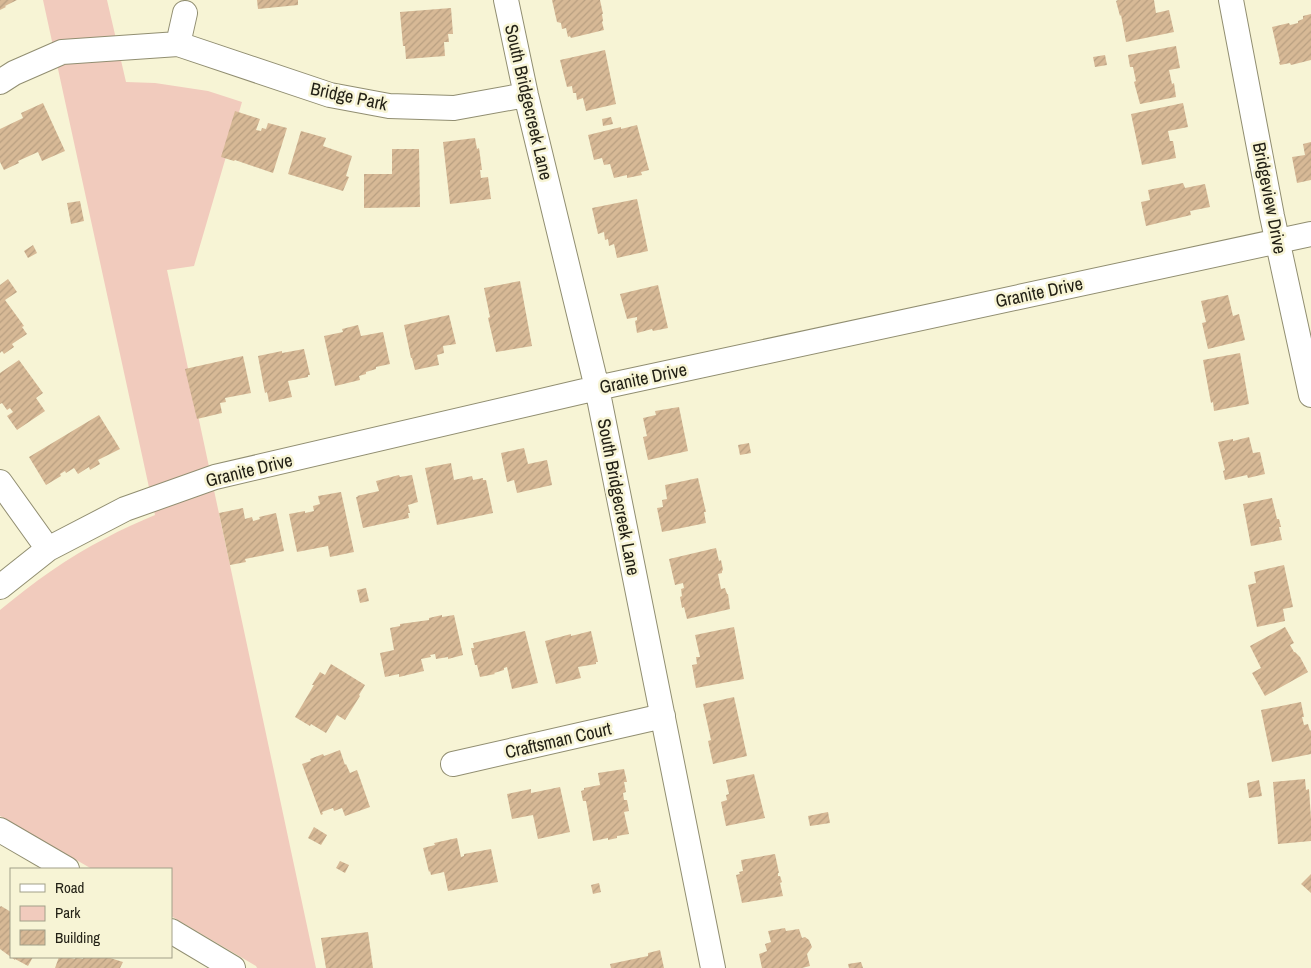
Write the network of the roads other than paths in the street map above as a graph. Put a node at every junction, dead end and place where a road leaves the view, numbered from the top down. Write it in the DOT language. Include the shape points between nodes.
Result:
graph roads {
  1 [pos="506,0"];
  2 [pos="1232,0"];
  3 [pos="185,13"];
  4 [pos="178,44"];
  5 [pos="0,82"];
  6 [pos="526,95"];
  7 [pos="1311,234"];
  8 [pos="1278,241"];
  9 [pos="597,388"];
  10 [pos="1311,395"];
  11 [pos="0,482"];
  12 [pos="48,549"];
  13 [pos="0,587"];
  14 [pos="663,716"];
  15 [pos="453,764"];
  16 [pos="0,830"];
  17 [pos="65,868"];
  18 [pos="172,932"];
  19 [pos="234,968"];
  20 [pos="713,968"];
  1 -- 6 [label="street, South Bridgecreek Lane"];
  2 -- 8 [label="street, Bridgeview Drive"];
  3 -- 4 [label="street"];
  4 -- 5 [label="street, Bridge Park" via="62,52"];
  4 -- 6 [label="street, Bridge Park" via="330,95 389,106 454,108"];
  6 -- 9 [label="street, South Bridgecreek Lane"];
  7 -- 8 [label="street, Granite Drive"];
  8 -- 9 [label="street, Granite Drive"];
  8 -- 10 [label="street, Bridgeview Drive"];
  9 -- 12 [label="street, Granite Drive" via="215,477 125,509"];
  9 -- 14 [label="street, South Bridgecreek Lane"];
  11 -- 12 [label="street"];
  12 -- 13 [label="street, Granite Drive"];
  14 -- 15 [label="street, Craftsman Court"];
  14 -- 20 [label="street, South Bridgecreek Lane"];
  16 -- 17 [label="street"];
  18 -- 19 [label="street"];
}
